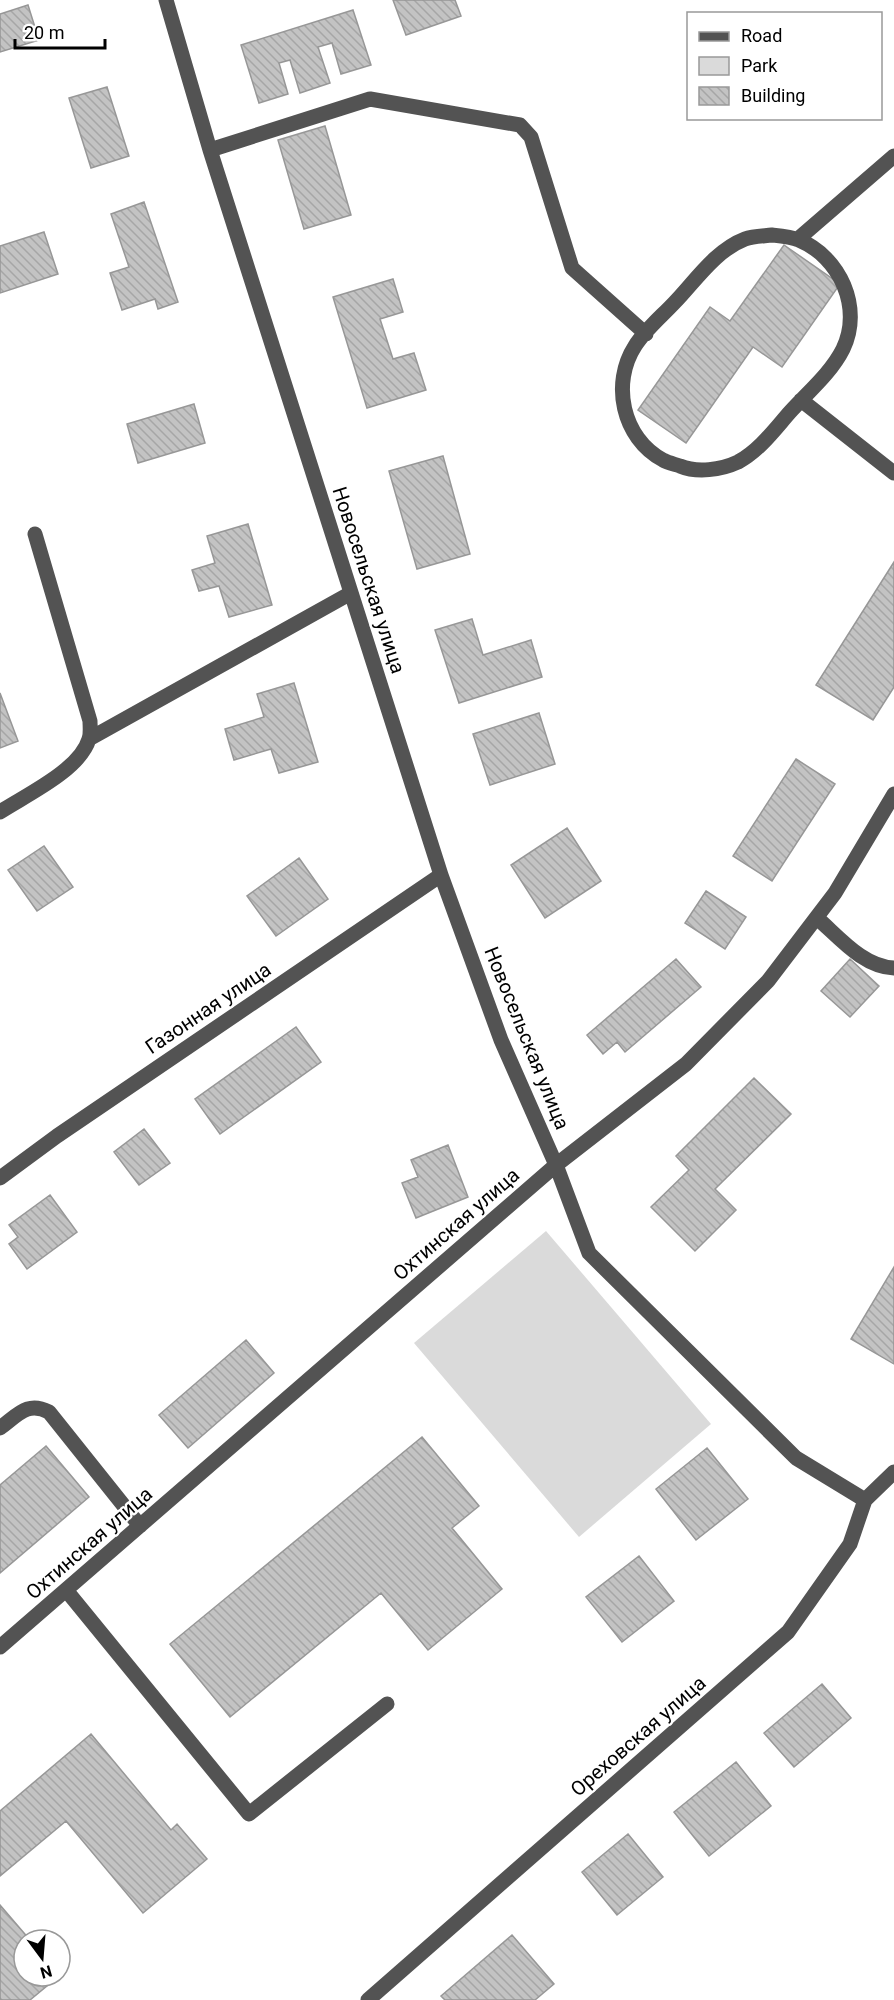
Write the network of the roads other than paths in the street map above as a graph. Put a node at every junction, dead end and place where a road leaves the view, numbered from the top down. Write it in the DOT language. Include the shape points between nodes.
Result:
graph roads {
  1 [pos="166,0"];
  2 [pos="210,150"];
  3 [pos="894,156"];
  4 [pos="798,239"];
  5 [pos="646,334"];
  6 [pos="801,400"];
  7 [pos="894,473"];
  8 [pos="35,534"];
  9 [pos="351,593"];
  10 [pos="89,739"];
  11 [pos="894,794"];
  12 [pos="0,812"];
  13 [pos="441,875"];
  14 [pos="817,918"];
  15 [pos="894,968"];
  16 [pos="556,1165"];
  17 [pos="0,1178"];
  18 [pos="0,1428"];
  19 [pos="894,1472"];
  20 [pos="865,1500"];
  21 [pos="140,1526"];
  22 [pos="66,1590"];
  23 [pos="0,1647"];
  24 [pos="387,1704"];
  25 [pos="368,2000"];
  1 -- 2 [label="street, Новосельская улица"];
  2 -- 5 [label="street" via="370,99 520,125 531,137 572,268"];
  2 -- 9 [label="street, Новосельская улица"];
  3 -- 4 [label="street"];
  4 -- 5 [label="street" via="772,235 746,238 722,251"];
  4 -- 6 [label="street" via="821,253 839,272 848,297 850,323 843,349"];
  5 -- 6 [label="street" via="624,369 622,395 632,428 662,460 687,469 713,469 738,461 759,445"];
  6 -- 7 [label="street"];
  8 -- 10 [label="street" via="90,720"];
  9 -- 10 [label="street"];
  9 -- 13 [label="street, Новосельская улица"];
  10 -- 12 [label="street" via="81,755 67,769"];
  11 -- 14 [label="street, Охтинская улица"];
  13 -- 16 [label="street, Новосельская улица" via="501,1040"];
  13 -- 17 [label="street, Газонная улица"];
  14 -- 15 [label="street" via="866,960 882,968"];
  14 -- 16 [label="street, Охтинская улица" via="768,981 686,1064"];
  16 -- 20 [label="street, Новосельская улица" via="589,1253 796,1458"];
  16 -- 21 [label="street, Охтинская улица"];
  18 -- 21 [label="street" via="26,1409 38,1407 49,1412"];
  19 -- 20 [label="street, Ореховская улица"];
  20 -- 25 [label="street, Ореховская улица" via="850,1544 788,1632"];
  21 -- 22 [label="street, Охтинская улица"];
  22 -- 23 [label="street, Охтинская улица"];
  22 -- 24 [label="street" via="249,1814"];
}
